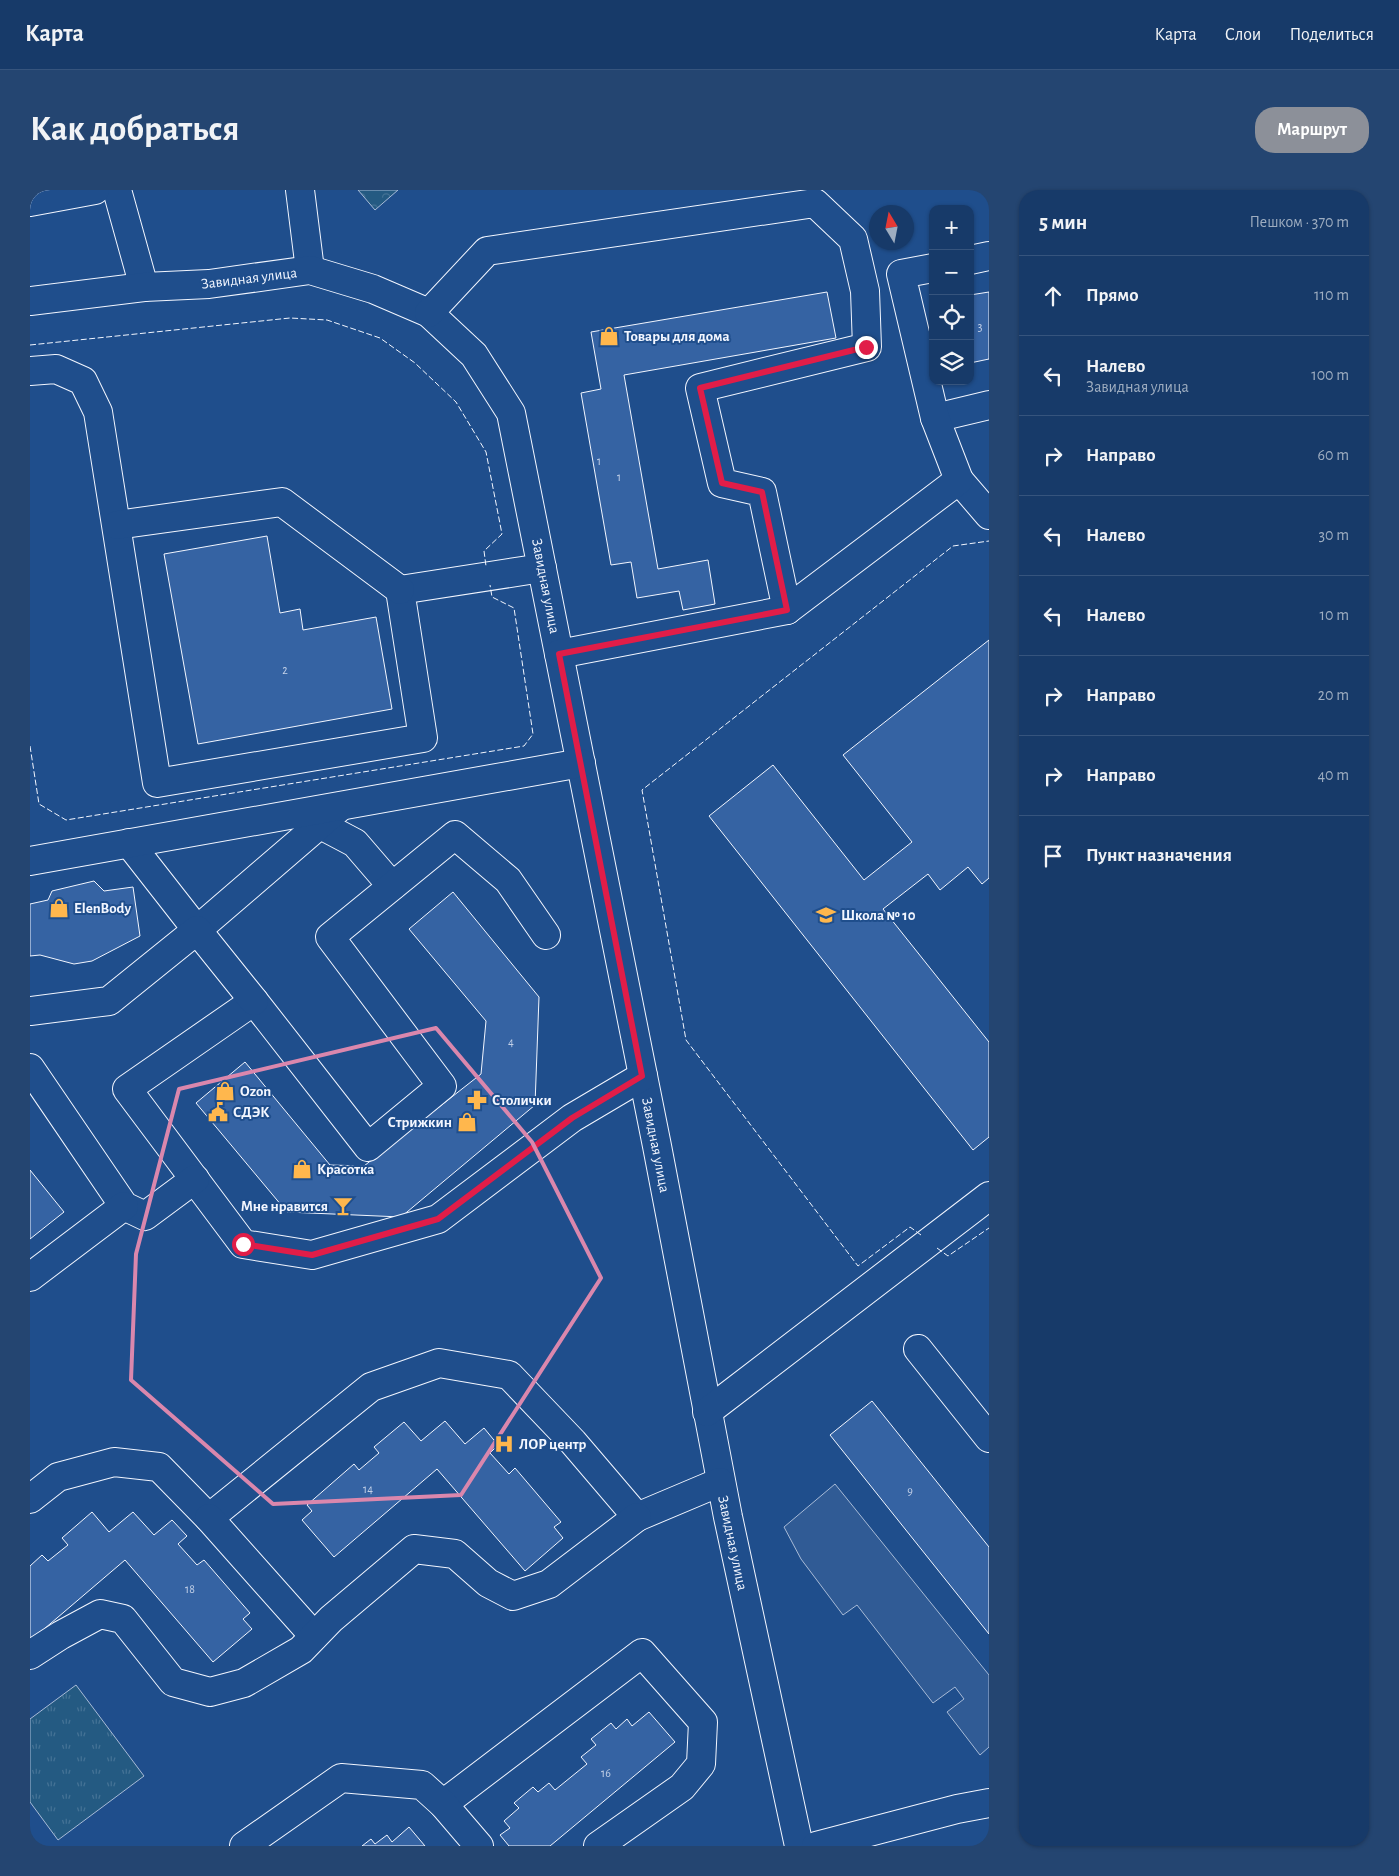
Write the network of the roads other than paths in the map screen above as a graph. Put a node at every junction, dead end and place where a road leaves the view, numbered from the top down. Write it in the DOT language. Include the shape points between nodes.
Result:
graph roads {
  1 [pos="95,190"];
  2 [pos="117,190"];
  3 [pos="300,190"];
  4 [pos="30,202"];
  5 [pos="989,256"];
  6 [pos="974,259"];
  7 [pos="929,269"];
  8 [pos="310,270"];
  9 [pos="144,287"];
  10 [pos="30,301"];
  11 [pos="429,313"];
  12 [pos="30,371"];
  13 [pos="989,404"];
  14 [pos="935,418"];
  15 [pos="959,480"];
  16 [pos="989,515"];
  17 [pos="117,525"];
  18 [pos="542,568"];
  19 [pos="400,590"];
  20 [pos="787,610"];
  21 [pos="559,654"];
  22 [pos="581,762"];
  23 [pos="341,806"];
  24 [pos="319,824"];
  25 [pos="129,844"];
  26 [pos="30,861"];
  27 [pos="392,886"];
  28 [pos="197,930"];
  29 [pos="546,935"];
  30 [pos="254,1001"];
  31 [pos="30,1011"];
  32 [pos="30,1068"];
  33 [pos="642,1076"];
  34 [pos="195,1179"];
  35 [pos="989,1196"];
  36 [pos="124,1206"];
  37 [pos="30,1277"];
  38 [pos="918,1349"];
  39 [pos="707,1412"];
  40 [pos="989,1438"];
  41 [pos="720,1482"];
  42 [pos="30,1499"];
  43 [pos="637,1517"];
  44 [pos="210,1518"];
  45 [pos="314,1636"];
  46 [pos="30,1655"];
  47 [pos="443,1804"];
  48 [pos="989,1804"];
  49 [pos="244,1846"];
  50 [pos="479,1846"];
  51 [pos="598,1846"];
  52 [pos="800,1846"];
  53 [pos="816,1846"];
  1 -- 4 [label="street"];
  2 -- 9 [label="street"];
  3 -- 8 [label="street"];
  5 -- 6 [label="street"];
  7 -- 14 [label="street" via="900,274"];
  8 -- 9 [label="street, Завидная улица" via="209,284"];
  8 -- 11 [label="street, Завидная улица" via="373,288"];
  9 -- 10 [label="street, Завидная улица"];
  11 -- 18 [label="street, Завидная улица" via="474,355 511,413"];
  11 -- 20 [label="street" via="487,251 815,203 853,239 865,290 866,347 700,388 722,483 762,492"];
  12 -- 17 [label="street" via="56,369 83,380 98,412"];
  13 -- 14 [label="street"];
  14 -- 15 [label="street"];
  15 -- 16 [label="street"];
  15 -- 20 [label="street"];
  17 -- 19 [label="street" via="282,502"];
  17 -- 19 [label="street" via="157,783 423,738"];
  18 -- 19 [label="street"];
  18 -- 21 [label="street, Завидная улица"];
  20 -- 21 [label="street"];
  21 -- 22 [label="street, Завидная улица"];
  22 -- 23 [label="street"];
  22 -- 33 [label="street, Завидная улица"];
  23 -- 24 [label="street"];
  23 -- 25 [label="street"];
  24 -- 27 [label="street" via="355,843"];
  24 -- 28 [label="street"];
  25 -- 26 [label="street"];
  25 -- 28 [label="street"];
  27 -- 29 [label="street" via="455,835 508,880"];
  27 -- 30 [label="street" via="330,937 442,1086 368,1147"];
  28 -- 30 [label="street"];
  28 -- 31 [label="street" via="109,1001"];
  30 -- 34 [label="street" via="127,1089"];
  32 -- 36 [label="street"];
  33 -- 34 [label="street" via="572,1118 438,1219 312,1255 243,1244"];
  33 -- 39 [label="street, Завидная улица"];
  34 -- 36 [label="street" via="145,1216"];
  35 -- 39 [label="street"];
  36 -- 37 [label="street"];
  38 -- 40 [label="street"];
  39 -- 41 [label="street, Завидная улица"];
  41 -- 43 [label="street"];
  41 -- 52 [label="street, Завидная улица"];
  42 -- 44 [label="street" via="58,1478 114,1462 159,1467"];
  43 -- 44 [label="street" via="573,1442 509,1375 439,1363 371,1387"];
  43 -- 45 [label="street" via="549,1584 513,1596 488,1583 455,1554 414,1549"];
  44 -- 45 [label="street"];
  45 -- 46 [label="street" via="301,1650 244,1683 210,1692 173,1682 123,1619 100,1614"];
  47 -- 49 [label="street" via="422,1785 341,1778"];
  47 -- 50 [label="street"];
  47 -- 51 [label="street" via="642,1654 703,1722 701,1764 682,1786"];
  48 -- 53 [label="street" via="957,1809"];
}
